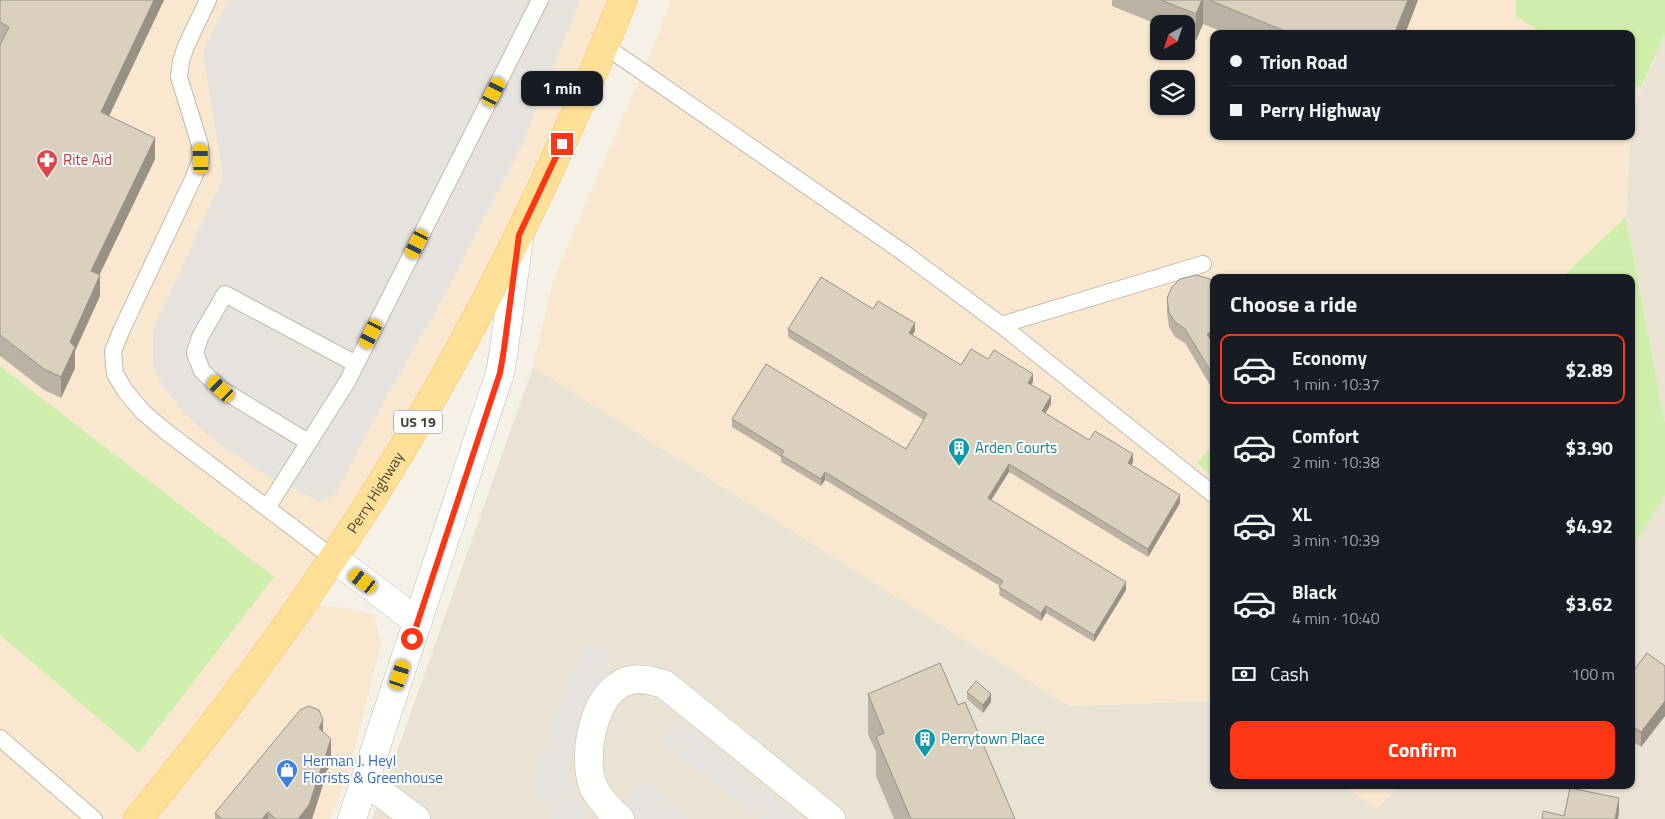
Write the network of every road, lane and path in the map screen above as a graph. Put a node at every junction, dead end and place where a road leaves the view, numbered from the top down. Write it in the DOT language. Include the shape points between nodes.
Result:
graph roads {
  1 [pos="208,0"];
  2 [pos="540,0"];
  3 [pos="623,0"];
  4 [pos="605,46"];
  5 [pos="519,235"];
  6 [pos="1203,264"];
  7 [pos="1001,326"];
  8 [pos="356,364"];
  9 [pos="308,442"];
  10 [pos="1210,492"];
  11 [pos="267,508"];
  12 [pos="333,558"];
  13 [pos="418,622"];
  14 [pos="0,738"];
  15 [pos="366,780"];
  16 [pos="94,819"];
  17 [pos="138,819"];
  18 [pos="352,819"];
  19 [pos="416,819"];
  20 [pos="620,819"];
  21 [pos="831,819"];
  1 -- 11 [label="lane" via="186,46 180,77 200,145 201,159 113,351 115,374 143,412"];
  2 -- 8 [label="lane"];
  3 -- 4 [label="main road, Perry Highway / US 19"];
  4 -- 5 [label="main road, Perry Highway / US 19"];
  4 -- 7 [label="lane" via="904,253"];
  5 -- 12 [label="main road, Perry Highway / US 19" via="444,378"];
  5 -- 13 [label="street" via="500,373"];
  6 -- 7 [label="lane"];
  7 -- 10 [label="lane"];
  8 -- 9 [label="lane"];
  8 -- 9 [label="lane" via="225,294 200,337 195,353 202,371 221,389"];
  9 -- 11 [label="lane"];
  11 -- 12 [label="lane"];
  12 -- 13 [label="street"];
  12 -- 17 [label="main road, Perry Highway / US 19" via="239,692"];
  13 -- 15 [label="street"];
  14 -- 16 [label="lane"];
  15 -- 18 [label="street"];
  15 -- 19 [label="street"];
  20 -- 21 [label="street" via="609,810 592,784 588,757 592,732 600,706 610,692 626,682 644,679 664,684"];
}
